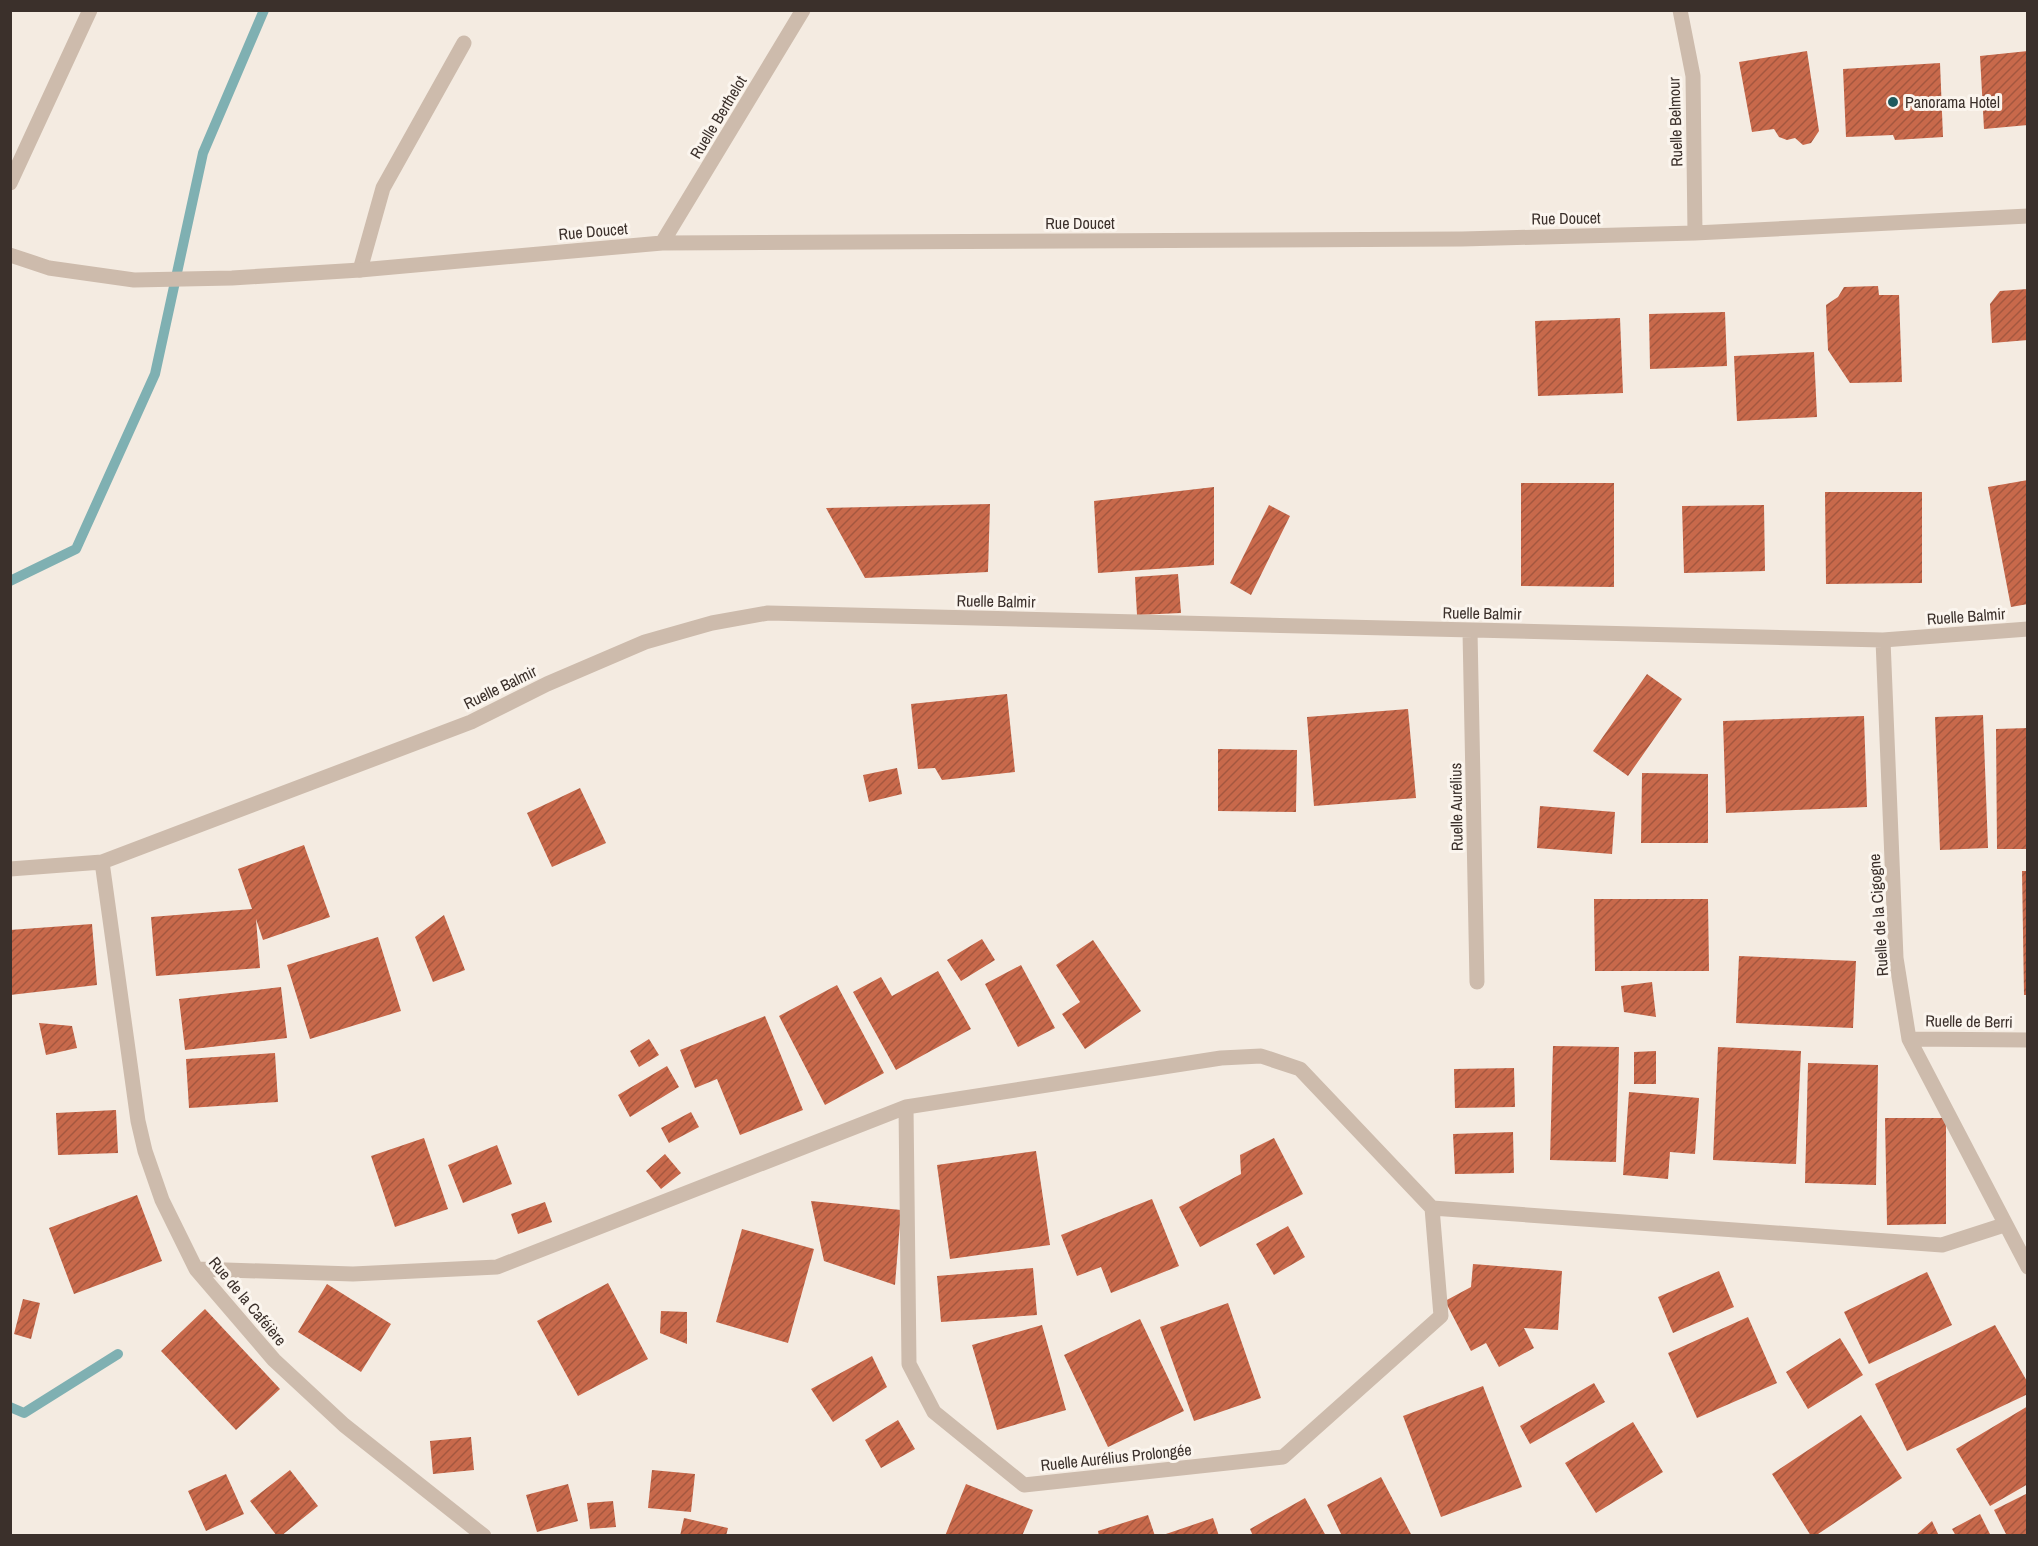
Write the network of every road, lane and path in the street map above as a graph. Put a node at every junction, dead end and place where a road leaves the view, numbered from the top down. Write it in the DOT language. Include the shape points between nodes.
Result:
graph roads {
  1 [pos="90,10"];
  2 [pos="803,10"];
  3 [pos="1680,10"];
  4 [pos="464,43"];
  5 [pos="10,183"];
  6 [pos="2028,216"];
  7 [pos="1695,233"];
  8 [pos="662,243"];
  9 [pos="10,255"];
  10 [pos="360,270"];
  11 [pos="2028,629"];
  12 [pos="1470,631"];
  13 [pos="1882,640"];
  14 [pos="102,861"];
  15 [pos="10,869"];
  16 [pos="1477,982"];
  17 [pos="1910,1039"];
  18 [pos="2028,1040"];
  19 [pos="906,1107"];
  20 [pos="1432,1208"];
  21 [pos="2004,1225"];
  22 [pos="2028,1267"];
  23 [pos="196,1269"];
  24 [pos="484,1536"];
  1 -- 5 [label="street"];
  2 -- 8 [label="street, Ruelle Berthelot"];
  3 -- 7 [label="street, Ruelle Belmour" via="1693,76"];
  4 -- 10 [label="street" via="383,188"];
  6 -- 7 [label="street, Rue Doucet"];
  7 -- 8 [label="street, Rue Doucet" via="1450,239"];
  8 -- 10 [label="street, Rue Doucet"];
  9 -- 10 [label="street, Rue Doucet" via="49,268 134,280"];
  11 -- 13 [label="street, Ruelle Balmir"];
  12 -- 13 [label="street, Ruelle Balmir"];
  12 -- 14 [label="street, Ruelle Balmir" via="768,613 712,623 645,642 471,722"];
  12 -- 16 [label="street, Ruelle Aurélius"];
  13 -- 17 [label="street, Ruelle de la Cigogne" via="1896,958"];
  14 -- 15 [label="street, Ruelle Balmir"];
  14 -- 23 [label="street, Rue de la Caféière" via="138,1121 162,1200"];
  17 -- 18 [label="street, Ruelle de Berri"];
  17 -- 21 [label="street, Ruelle de la Cigogne"];
  19 -- 20 [label="street" via="1221,1058 1261,1056 1300,1069"];
  19 -- 20 [label="street, Ruelle Aurélius Prolongée" via="909,1364 934,1412 1024,1485 1282,1458 1441,1316"];
  19 -- 23 [label="street" via="496,1267 353,1274"];
  20 -- 21 [label="street" via="1942,1245"];
  21 -- 22 [label="street, Ruelle de la Cigogne"];
  23 -- 24 [label="street, Rue de la Caféière" via="274,1360 344,1425"];
}
